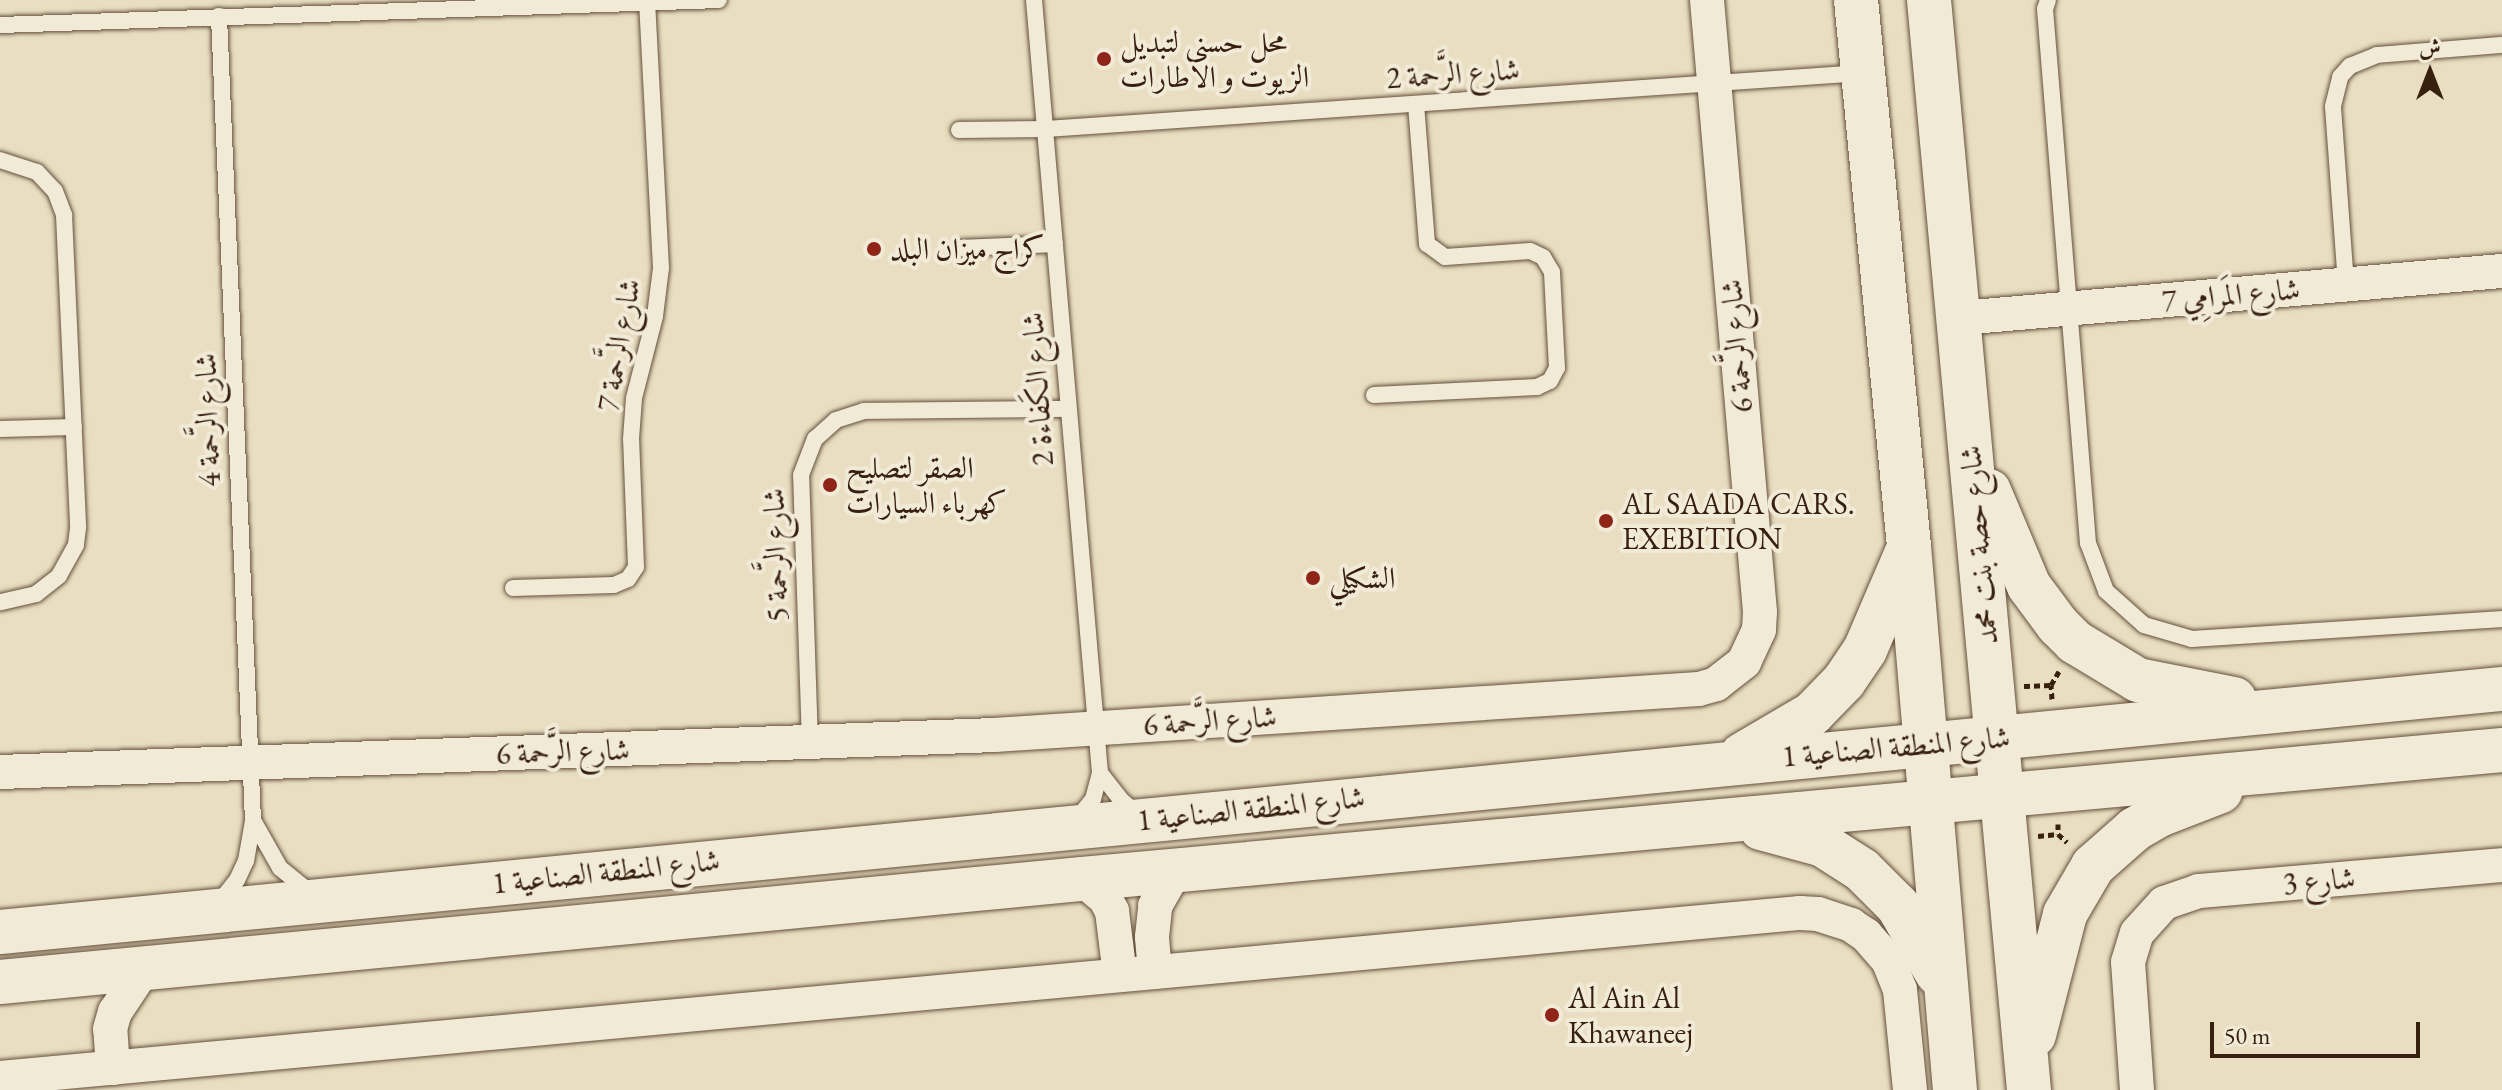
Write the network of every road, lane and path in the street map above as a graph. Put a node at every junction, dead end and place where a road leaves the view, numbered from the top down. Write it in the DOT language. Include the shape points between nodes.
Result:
graph roads {
  1 [pos="719,0"];
  2 [pos="1034,0"];
  3 [pos="1707,0"];
  4 [pos="1856,0"];
  5 [pos="1929,0"];
  6 [pos="2048,0"];
  7 [pos="647,2"];
  8 [pos="545,3"];
  9 [pos="219,16"];
  10 [pos="0,25"];
  11 [pos="2502,45"];
  12 [pos="1863,73"];
  13 [pos="1714,83"];
  14 [pos="1416,105"];
  15 [pos="1046,129"];
  16 [pos="959,130"];
  17 [pos="0,160"];
  18 [pos="1055,244"];
  19 [pos="961,248"];
  20 [pos="2502,271"];
  21 [pos="2346,284"];
  22 [pos="2068,309"];
  23 [pos="1961,318"];
  24 [pos="1374,395"];
  25 [pos="1068,409"];
  26 [pos="74,427"];
  27 [pos="0,429"];
  28 [pos="1971,441"];
  29 [pos="1909,546"];
  30 [pos="513,588"];
  31 [pos="0,602"];
  32 [pos="2502,619"];
  33 [pos="2500,687"];
  34 [pos="2295,708"];
  35 [pos="1095,729"];
  36 [pos="1995,738"];
  37 [pos="810,743"];
  38 [pos="1926,744"];
  39 [pos="2502,750"];
  40 [pos="251,763"];
  41 [pos="1728,763"];
  42 [pos="0,772"];
  43 [pos="1100,773"];
  44 [pos="2262,773"];
  45 [pos="2000,797"];
  46 [pos="1930,803"];
  47 [pos="1145,819"];
  48 [pos="253,821"];
  49 [pos="1727,821"];
  50 [pos="1065,827"];
  51 [pos="817,851"];
  52 [pos="2502,865"];
  53 [pos="1175,871"];
  54 [pos="1082,879"];
  55 [pos="324,900"];
  56 [pos="766,909"];
  57 [pos="211,911"];
  58 [pos="0,932"];
  59 [pos="145,967"];
  60 [pos="1155,972"];
  61 [pos="67,975"];
  62 [pos="1120,975"];
  63 [pos="0,982"];
  64 [pos="1944,985"];
  65 [pos="110,1029"];
  66 [pos="113,1068"];
  67 [pos="2028,1075"];
  68 [pos="0,1078"];
  69 [pos="1910,1090"];
  70 [pos="1955,1090"];
  71 [pos="2137,1090"];
  1 -- 7 [label="lane"];
  2 -- 15 [label="lane, شارع الكَفاءة 2"];
  3 -- 13 [label="street, شارع الرَّحمة 6"];
  4 -- 12 [label="street"];
  5 -- 23 [label="street, شارع حصة بنت محمد"];
  6 -- 22 [label="lane"];
  7 -- 8 [label="lane"];
  7 -- 30 [label="lane, شارع الرَّحمة 7" via="661,268 633,412 636,567 628,579 614,585"];
  8 -- 9 [label="lane"];
  9 -- 10 [label="lane"];
  9 -- 40 [label="lane, شارع الرَّحمة 4"];
  11 -- 21 [label="lane" via="2377,55 2363,58 2340,77 2333,106"];
  12 -- 13 [label="lane, شارع الرَّحمة 2"];
  12 -- 29 [label="street"];
  13 -- 14 [label="lane, شارع الرَّحمة 2"];
  13 -- 35 [label="street, شارع الرَّحمة 6" via="1760,612 1759,630 1732,675 1699,689"];
  14 -- 15 [label="lane, شارع الرَّحمة 2"];
  14 -- 24 [label="lane" via="1427,244 1445,257 1530,251 1543,257 1552,272 1557,368 1550,381 1537,387"];
  15 -- 16 [label="lane, شارع الرَّحمة 2"];
  15 -- 18 [label="lane, شارع الكَفاءة 2"];
  17 -- 26 [label="lane" via="37,172 61,203"];
  18 -- 19 [label="lane"];
  18 -- 25 [label="lane, شارع الكَفاءة 2"];
  20 -- 21 [label="street, شارع المَرامِي 7"];
  21 -- 22 [label="street, شارع المَرامِي 7"];
  22 -- 23 [label="street, شارع المَرامِي 7"];
  22 -- 32 [label="lane" via="2088,543 2102,584 2130,616 2159,632 2192,639"];
  23 -- 28 [label="street, شارع حصة بنت محمد"];
  25 -- 35 [label="lane, شارع الكَفاءة 2"];
  25 -- 37 [label="lane, شارع الرَّحمة 5" via="864,411 836,420 815,439 801,475"];
  26 -- 27 [label="lane"];
  26 -- 31 [label="lane" via="78,528 69,562 36,594"];
  28 -- 34 [label="street" via="2029,586 2075,642 2116,669 2162,687"];
  28 -- 36 [label="street, شارع حصة بنت محمد"];
  29 -- 38 [label="street"];
  29 -- 41 [label="street" via="1865,650 1833,695 1790,729"];
  33 -- 34 [label="street, شارع المنطقة الصناعية 1"];
  34 -- 36 [label="street, شارع المنطقة الصناعية 1"];
  35 -- 37 [label="street, شارع الرَّحمة 6"];
  35 -- 43 [label="lane, شارع الكَفاءة 2"];
  36 -- 38 [label="street, شارع المنطقة الصناعية 1"];
  36 -- 45 [label="street, شارع حصة بنت محمد"];
  37 -- 40 [label="street, شارع الرَّحمة 6"];
  38 -- 41 [label="street, شارع المنطقة الصناعية 1"];
  38 -- 46 [label="street"];
  39 -- 44 [label="street, شارع المنطقة الصناعية 1"];
  40 -- 42 [label="street, شارع الرَّحمة 6"];
  40 -- 48 [label="lane, شارع الرَّحمة 4"];
  41 -- 47 [label="street, شارع المنطقة الصناعية 1"];
  43 -- 47 [label="lane"];
  43 -- 50 [label="lane" via="1093,799"];
  44 -- 45 [label="street, شارع المنطقة الصناعية 1"];
  44 -- 67 [label="street" via="2159,815 2093,866 2056,940"];
  45 -- 46 [label="street, شارع المنطقة الصناعية 1"];
  45 -- 67 [label="street, شارع حصة بنت محمد"];
  46 -- 49 [label="street, شارع المنطقة الصناعية 1"];
  46 -- 64 [label="street"];
  47 -- 50 [label="street, شارع المنطقة الصناعية 1"];
  48 -- 55 [label="lane, شارع الرَّحمة 4" via="280,868"];
  48 -- 57 [label="lane, شارع الرَّحمة 4" via="246,861"];
  49 -- 53 [label="street, شارع المنطقة الصناعية 1"];
  49 -- 64 [label="street" via="1799,836 1862,870 1898,906"];
  50 -- 51 [label="street, شارع المنطقة الصناعية 1"];
  51 -- 55 [label="street, شارع المنطقة الصناعية 1"];
  51 -- 56 [label="street" via="817,870 808,886"];
  52 -- 71 [label="street, شارع 3" via="2199,891 2164,903 2145,920 2131,947 2127,976"];
  53 -- 54 [label="street, شارع المنطقة الصناعية 1"];
  53 -- 60 [label="street" via="1155,906"];
  54 -- 56 [label="street, شارع المنطقة الصناعية 1"];
  54 -- 62 [label="street" via="1112,911"];
  55 -- 57 [label="street, شارع المنطقة الصناعية 1"];
  56 -- 59 [label="street, شارع المنطقة الصناعية 1"];
  57 -- 58 [label="street, شارع المنطقة الصناعية 1"];
  59 -- 61 [label="street, شارع المنطقة الصناعية 1"];
  59 -- 65 [label="street" via="123,995"];
  60 -- 62 [label="street"];
  60 -- 69 [label="street" via="1818,914 1866,935 1896,975"];
  61 -- 63 [label="street, شارع المنطقة الصناعية 1"];
  61 -- 65 [label="street" via="93,999"];
  62 -- 66 [label="street"];
  64 -- 70 [label="street"];
  65 -- 66 [label="street"];
  66 -- 68 [label="street"];
}
